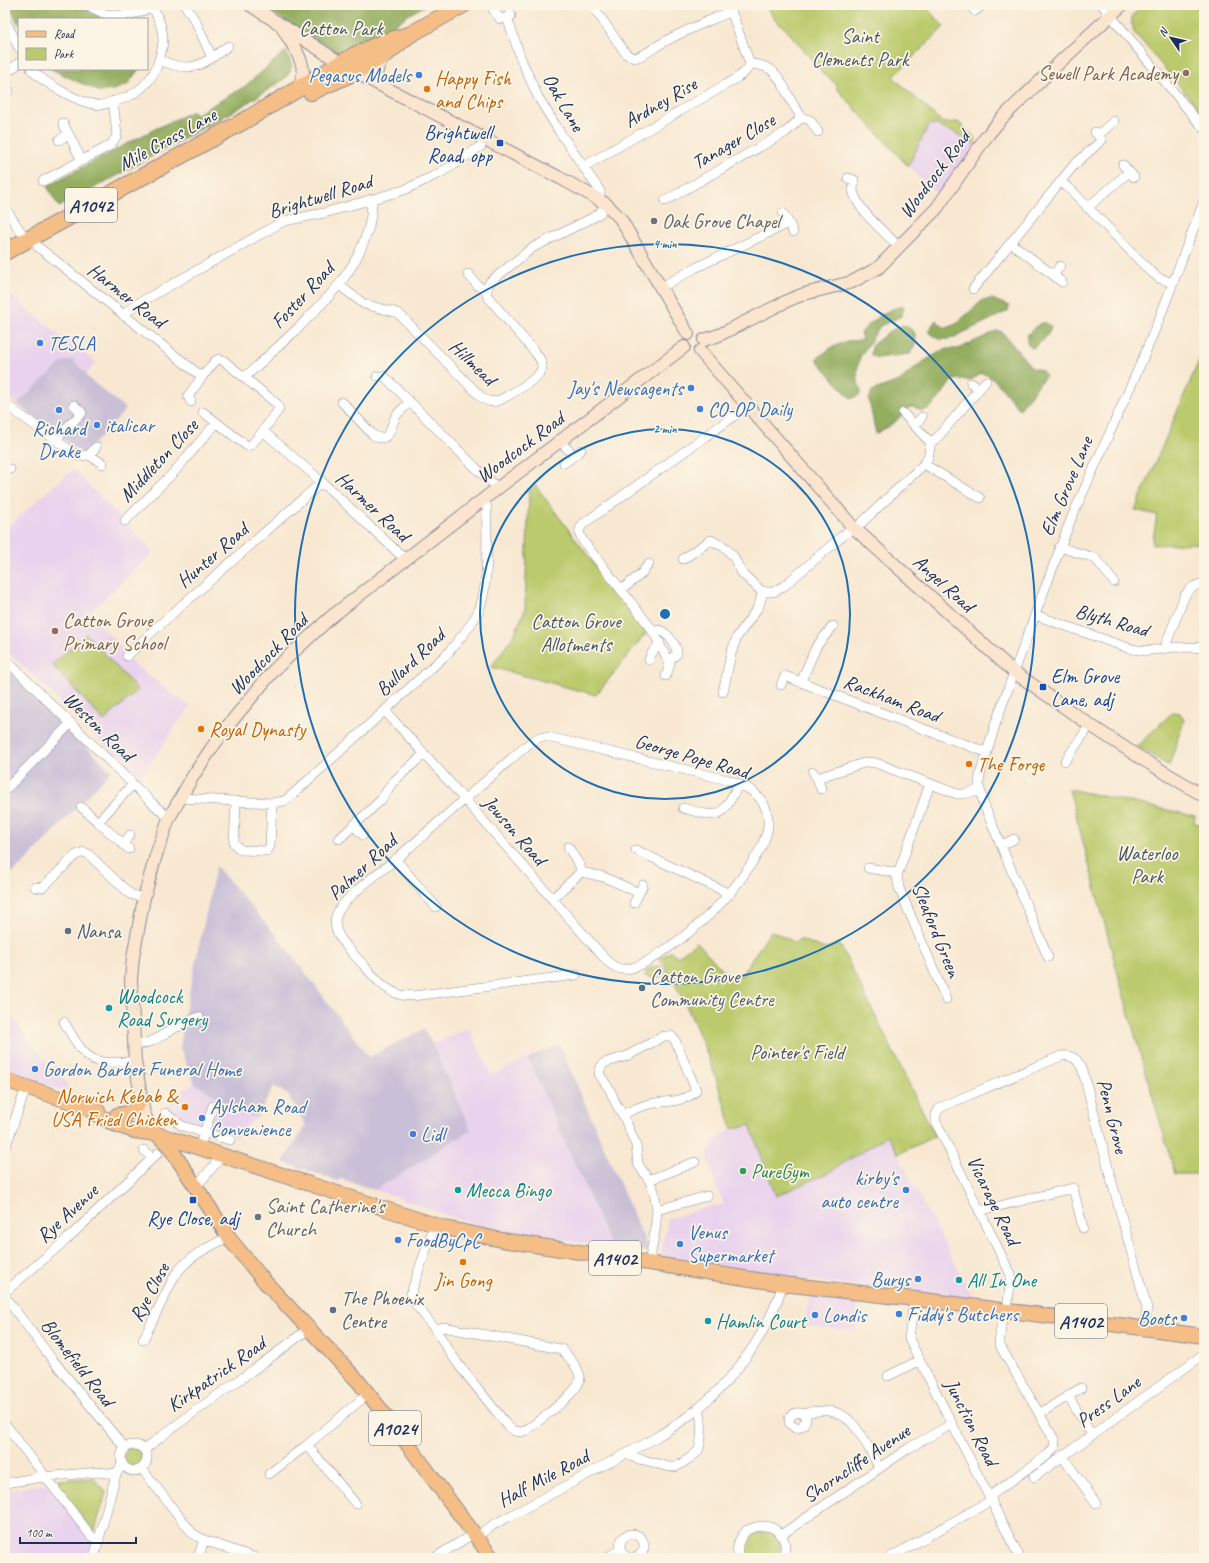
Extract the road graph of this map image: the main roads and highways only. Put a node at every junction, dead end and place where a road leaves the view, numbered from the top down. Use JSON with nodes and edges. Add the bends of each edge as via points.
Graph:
{"nodes":[{"id":1,"x":463,"y":5,"type":"edge"},
{"id":2,"x":409,"y":35,"type":"junction"},
{"id":3,"x":348,"y":68,"type":"junction"},
{"id":4,"x":244,"y":121,"type":"junction"},
{"id":5,"x":5,"y":252,"type":"edge"},
{"id":6,"x":5,"y":1080,"type":"edge"},
{"id":7,"x":141,"y":1099,"type":"road end"},
{"id":8,"x":90,"y":1110,"type":"junction"},
{"id":9,"x":117,"y":1115,"type":"junction"},
{"id":10,"x":157,"y":1134,"type":"junction"},
{"id":11,"x":1204,"y":1336,"type":"edge"},
{"id":12,"x":492,"y":1558,"type":"edge"}],
"edges":[{"from":1,"to":2,"type":"highway","number":"A1042"},
{"from":2,"to":3,"type":"highway","number":"A1042","via":[[387,53]]},
{"from":2,"to":3,"type":"highway","number":"A1042","via":[[384,42],[355,55]]},
{"from":3,"to":4,"type":"highway","name":"Mile Cross Lane","number":"A1042","via":[[286,104]]},
{"from":3,"to":4,"type":"highway","name":"Mile Cross Lane","number":"A1042","via":[[297,89]]},
{"from":4,"to":5,"type":"highway","name":"Mile Cross Lane","number":"A1042"},
{"from":6,"to":8,"type":"main road","number":"A1402"},
{"from":7,"to":9,"type":"main road","via":[[132,1111]]},
{"from":8,"to":9,"type":"main road","number":"A1402"},
{"from":8,"to":10,"type":"main road","number":"A1402","via":[[114,1124],[134,1131]]},
{"from":9,"to":10,"type":"main road","number":"A1402","via":[[139,1123]]},
{"from":10,"to":11,"type":"main road","number":"A1402","via":[[380,1208],[502,1240],[783,1284]]},
{"from":10,"to":12,"type":"main road","number":"A1024","via":[[169,1146],[228,1237],[256,1272],[358,1380]]}]}
